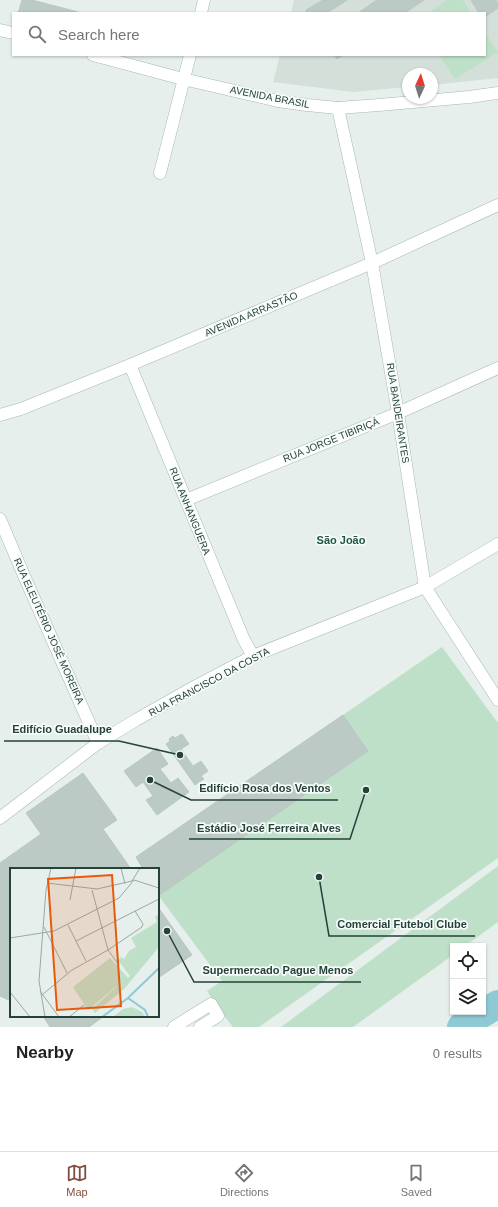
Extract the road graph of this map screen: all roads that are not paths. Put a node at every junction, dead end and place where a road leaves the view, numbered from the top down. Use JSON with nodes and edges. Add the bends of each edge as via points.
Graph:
{"nodes":[{"id":1,"x":204,"y":0,"type":"edge"},
{"id":2,"x":201,"y":12,"type":"edge"},
{"id":3,"x":0,"y":30,"type":"edge"},
{"id":4,"x":12,"y":33,"type":"edge"},
{"id":5,"x":97,"y":56,"type":"edge"},
{"id":6,"x":190,"y":56,"type":"edge"},
{"id":7,"x":183,"y":79,"type":"junction"},
{"id":8,"x":498,"y":93,"type":"edge"},
{"id":9,"x":338,"y":108,"type":"junction"},
{"id":10,"x":160,"y":172,"type":"dead end"},
{"id":11,"x":498,"y":205,"type":"edge"},
{"id":12,"x":372,"y":263,"type":"junction"},
{"id":13,"x":130,"y":365,"type":"junction"},
{"id":14,"x":498,"y":368,"type":"edge"},
{"id":15,"x":398,"y":413,"type":"junction"},
{"id":16,"x":0,"y":415,"type":"edge"},
{"id":17,"x":186,"y":500,"type":"junction"},
{"id":18,"x":0,"y":519,"type":"edge"},
{"id":19,"x":498,"y":544,"type":"edge"},
{"id":20,"x":425,"y":587,"type":"junction"},
{"id":21,"x":253,"y":656,"type":"junction"},
{"id":22,"x":498,"y":700,"type":"edge"},
{"id":23,"x":98,"y":743,"type":"junction"},
{"id":24,"x":0,"y":818,"type":"edge"},
{"id":25,"x":174,"y":1027,"type":"edge"},
{"id":26,"x":200,"y":1027,"type":"edge"}],
"edges":[{"from":1,"to":2,"type":"street"},
{"from":3,"to":4,"type":"street"},
{"from":5,"to":7,"type":"street","name":"AVENIDA BRASIL"},
{"from":6,"to":7,"type":"street"},
{"from":7,"to":9,"type":"street","name":"AVENIDA BRASIL","via":[[278,101]]},
{"from":7,"to":10,"type":"street"},
{"from":8,"to":9,"type":"street","name":"AVENIDA BRASIL"},
{"from":9,"to":12,"type":"street","name":"RUA BANDEIRANTES"},
{"from":11,"to":12,"type":"street","name":"AVENIDA ARRASTÃO"},
{"from":12,"to":13,"type":"street","name":"AVENIDA ARRASTÃO"},
{"from":12,"to":15,"type":"street","name":"RUA BANDEIRANTES"},
{"from":13,"to":16,"type":"street","name":"AVENIDA ARRASTÃO","via":[[21,410]]},
{"from":13,"to":17,"type":"street","name":"RUA ANHANGUERA"},
{"from":14,"to":15,"type":"street","name":"RUA JORGE TIBIRIÇÁ"},
{"from":15,"to":17,"type":"street","name":"RUA JORGE TIBIRIÇÁ"},
{"from":15,"to":20,"type":"street","name":"RUA BANDEIRANTES"},
{"from":17,"to":21,"type":"street","name":"RUA ANHANGUERA"},
{"from":18,"to":23,"type":"street","name":"RUA ELEUTÉRIO JOSÉ MOREIRA"},
{"from":19,"to":20,"type":"street","name":"RUA FRANCISCO DA COSTA"},
{"from":20,"to":21,"type":"street","name":"RUA FRANCISCO DA COSTA"},
{"from":20,"to":22,"type":"street","name":"RUA BANDEIRANTES"},
{"from":21,"to":23,"type":"street","name":"RUA FRANCISCO DA COSTA"},
{"from":23,"to":24,"type":"street","name":"RUA FRANCISCO DA COSTA"},
{"from":25,"to":26,"type":"street","via":[[211,1004],[218,1016]]}]}
